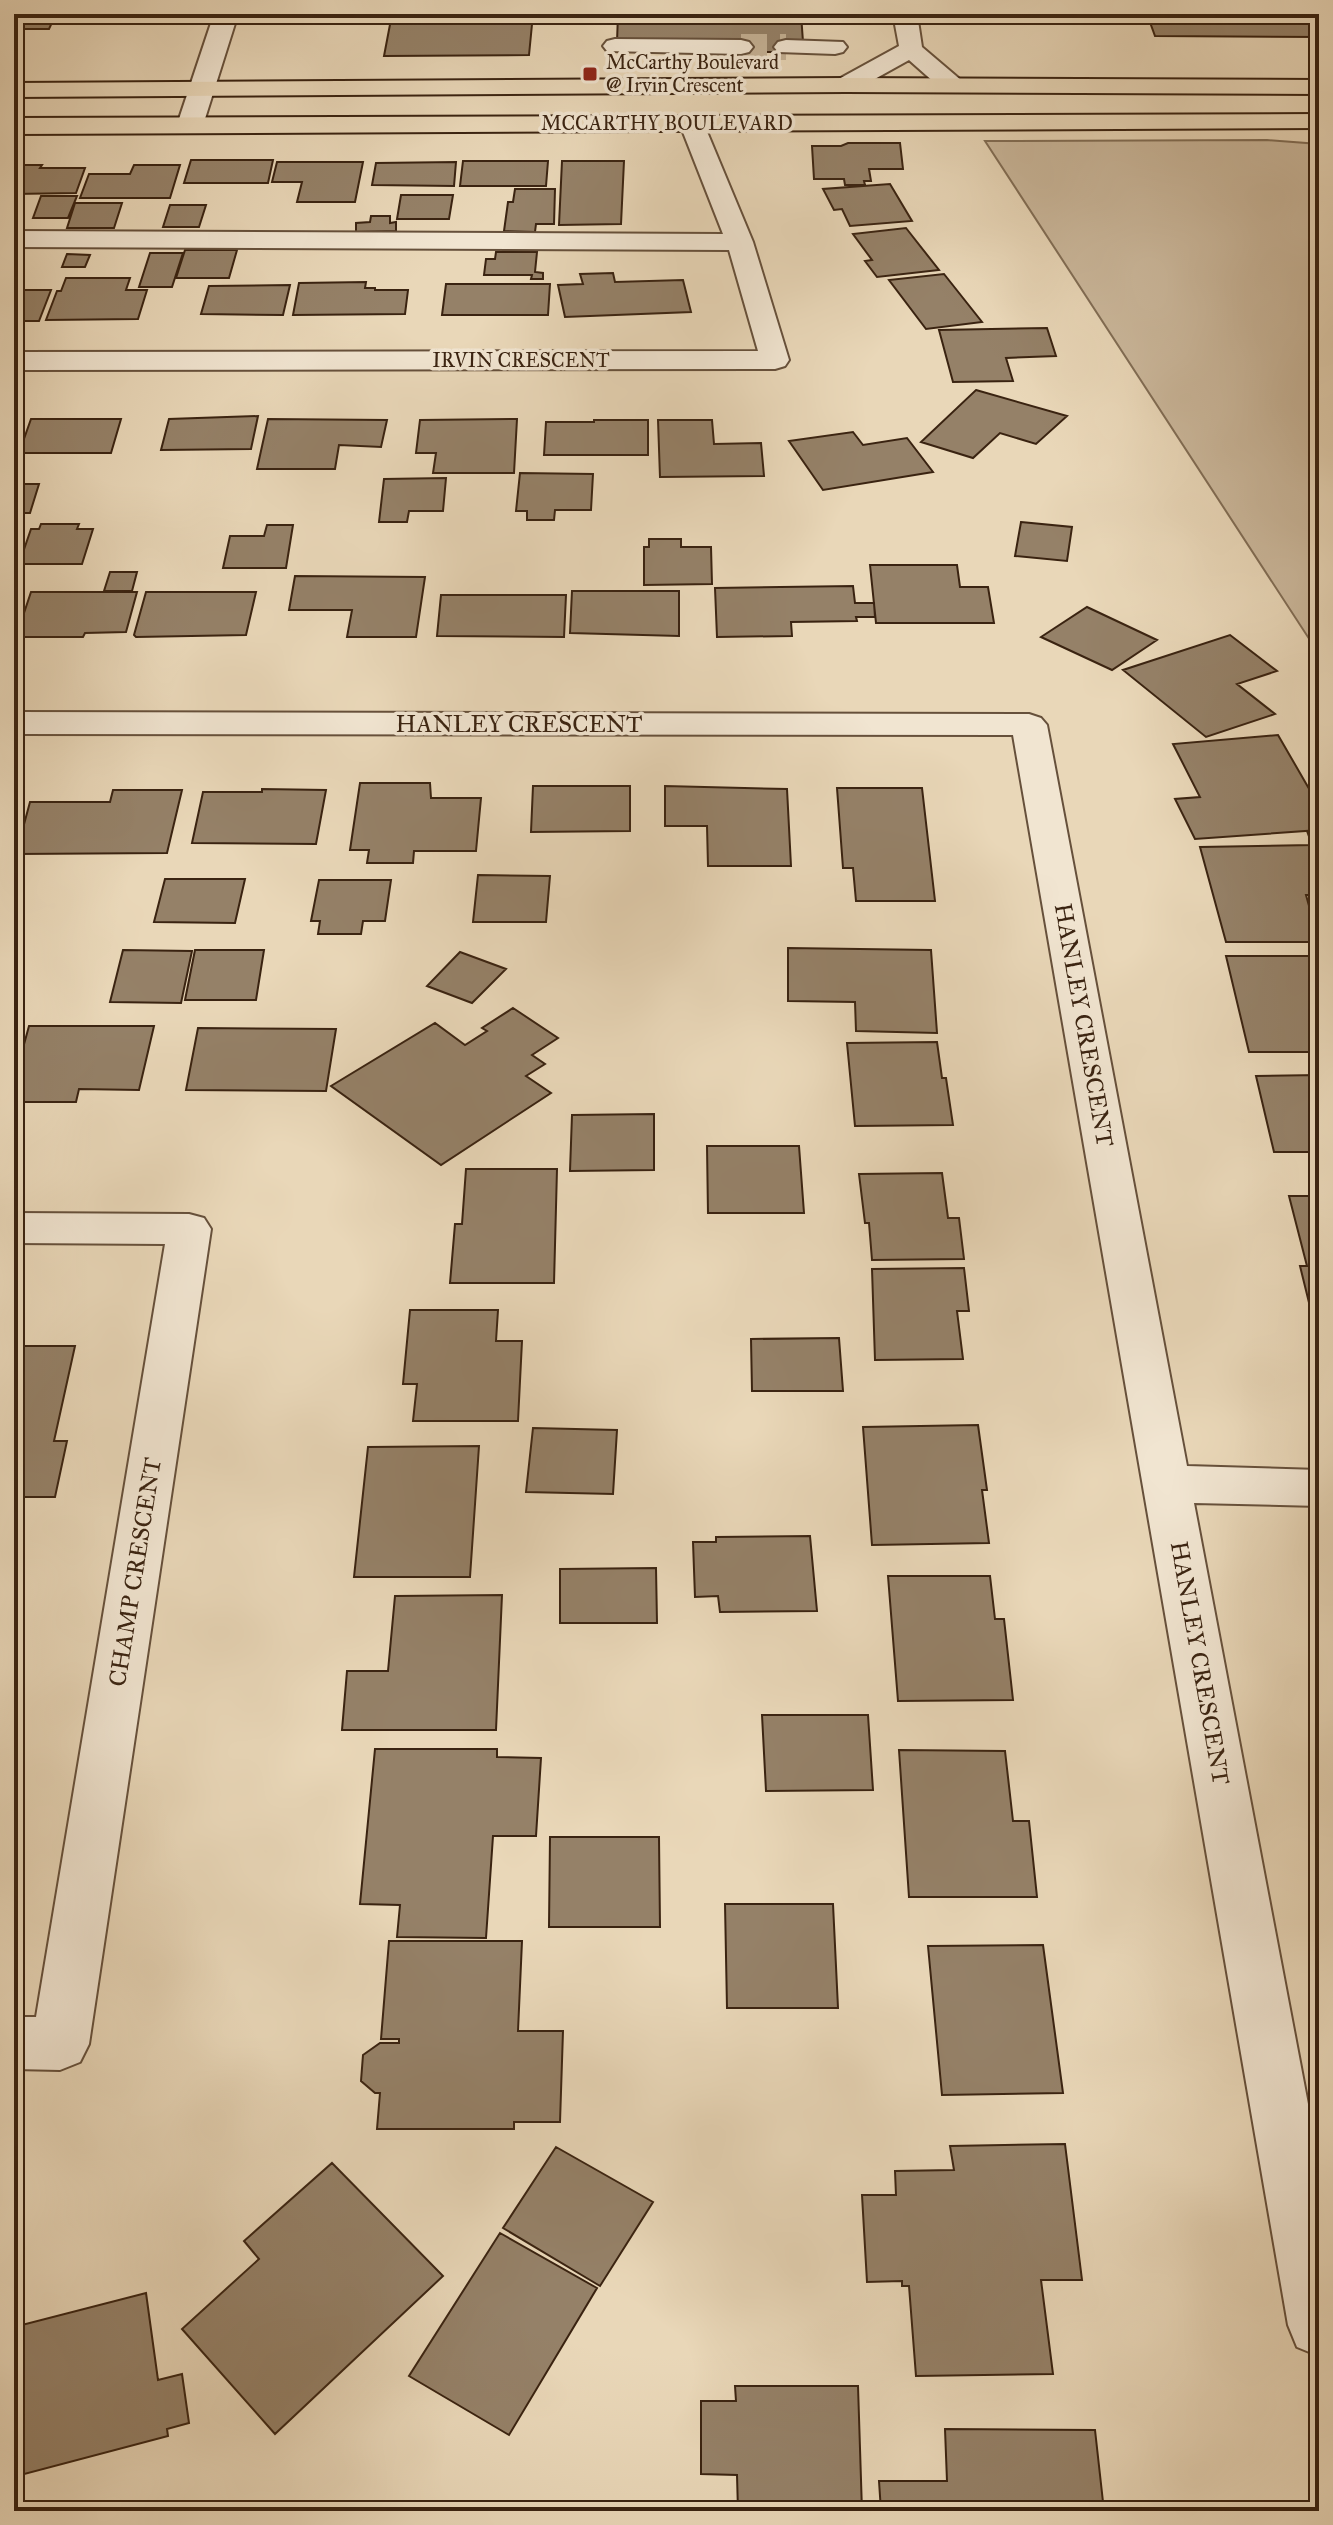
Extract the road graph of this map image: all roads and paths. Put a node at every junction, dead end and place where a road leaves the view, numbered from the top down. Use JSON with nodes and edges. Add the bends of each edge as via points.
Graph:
{"nodes":[{"id":1,"x":226,"y":14,"type":"edge"},
{"id":2,"x":905,"y":14,"type":"edge"},
{"id":3,"x":615,"y":46,"type":"dead end"},
{"id":4,"x":741,"y":47,"type":"tunnel mouth"},
{"id":5,"x":786,"y":47,"type":"tunnel mouth"},
{"id":6,"x":835,"y":47,"type":"dead end"},
{"id":7,"x":911,"y":49,"type":"junction"},
{"id":8,"x":846,"y":85,"type":"junction"},
{"id":9,"x":953,"y":86,"type":"junction"},
{"id":10,"x":1319,"y":87,"type":"edge"},
{"id":11,"x":14,"y":90,"type":"edge"},
{"id":12,"x":201,"y":90,"type":"junction"},
{"id":13,"x":1124,"y":120,"type":"junction"},
{"id":14,"x":1319,"y":121,"type":"edge"},
{"id":15,"x":691,"y":122,"type":"junction"},
{"id":16,"x":838,"y":122,"type":"junction"},
{"id":17,"x":190,"y":125,"type":"junction"},
{"id":18,"x":14,"y":126,"type":"edge"},
{"id":19,"x":1319,"y":131,"type":"edge"},
{"id":20,"x":14,"y":239,"type":"edge"},
{"id":21,"x":740,"y":242,"type":"junction"},
{"id":22,"x":14,"y":361,"type":"edge"},
{"id":23,"x":14,"y":723,"type":"edge"},
{"id":24,"x":14,"y":1228,"type":"edge"},
{"id":25,"x":1168,"y":1484,"type":"junction"},
{"id":26,"x":1319,"y":1488,"type":"edge"},
{"id":27,"x":14,"y":2043,"type":"edge"},
{"id":28,"x":1319,"y":2325,"type":"edge"}],
"edges":[{"from":1,"to":12,"type":"street"},
{"from":2,"to":7,"type":"street"},
{"from":3,"to":4,"type":"street"},
{"from":5,"to":6,"type":"street"},
{"from":7,"to":8,"type":"street"},
{"from":7,"to":9,"type":"street"},
{"from":8,"to":9,"type":"main road","name":"MCCARTHY BOULEVARD"},
{"from":8,"to":12,"type":"main road","name":"MCCARTHY BOULEVARD"},
{"from":9,"to":10,"type":"main road","name":"MCCARTHY BOULEVARD"},
{"from":9,"to":16,"type":"main road"},
{"from":11,"to":12,"type":"main road","name":"MCCARTHY BOULEVARD"},
{"from":12,"to":17,"type":"street"},
{"from":13,"to":14,"type":"main road","name":"MCCARTHY BOULEVARD"},
{"from":13,"to":16,"type":"main road","name":"MCCARTHY BOULEVARD"},
{"from":13,"to":19,"type":"main road"},
{"from":15,"to":16,"type":"main road","name":"MCCARTHY BOULEVARD"},
{"from":15,"to":17,"type":"main road","name":"MCCARTHY BOULEVARD"},
{"from":15,"to":21,"type":"street","name":"IRVIN CRESCENT"},
{"from":17,"to":18,"type":"main road","name":"MCCARTHY BOULEVARD"},
{"from":20,"to":21,"type":"street"},
{"from":21,"to":22,"type":"street","name":"IRVIN CRESCENT","via":[[775,360]]},
{"from":23,"to":25,"type":"street","name":"HANLEY CRESCENT","via":[[1029,725]]},
{"from":24,"to":27,"type":"street","name":"CHAMP CRESCENT","via":[[189,1229],[60,2044]]},
{"from":25,"to":26,"type":"street"},
{"from":25,"to":28,"type":"street","name":"HANLEY CRESCENT"}]}
